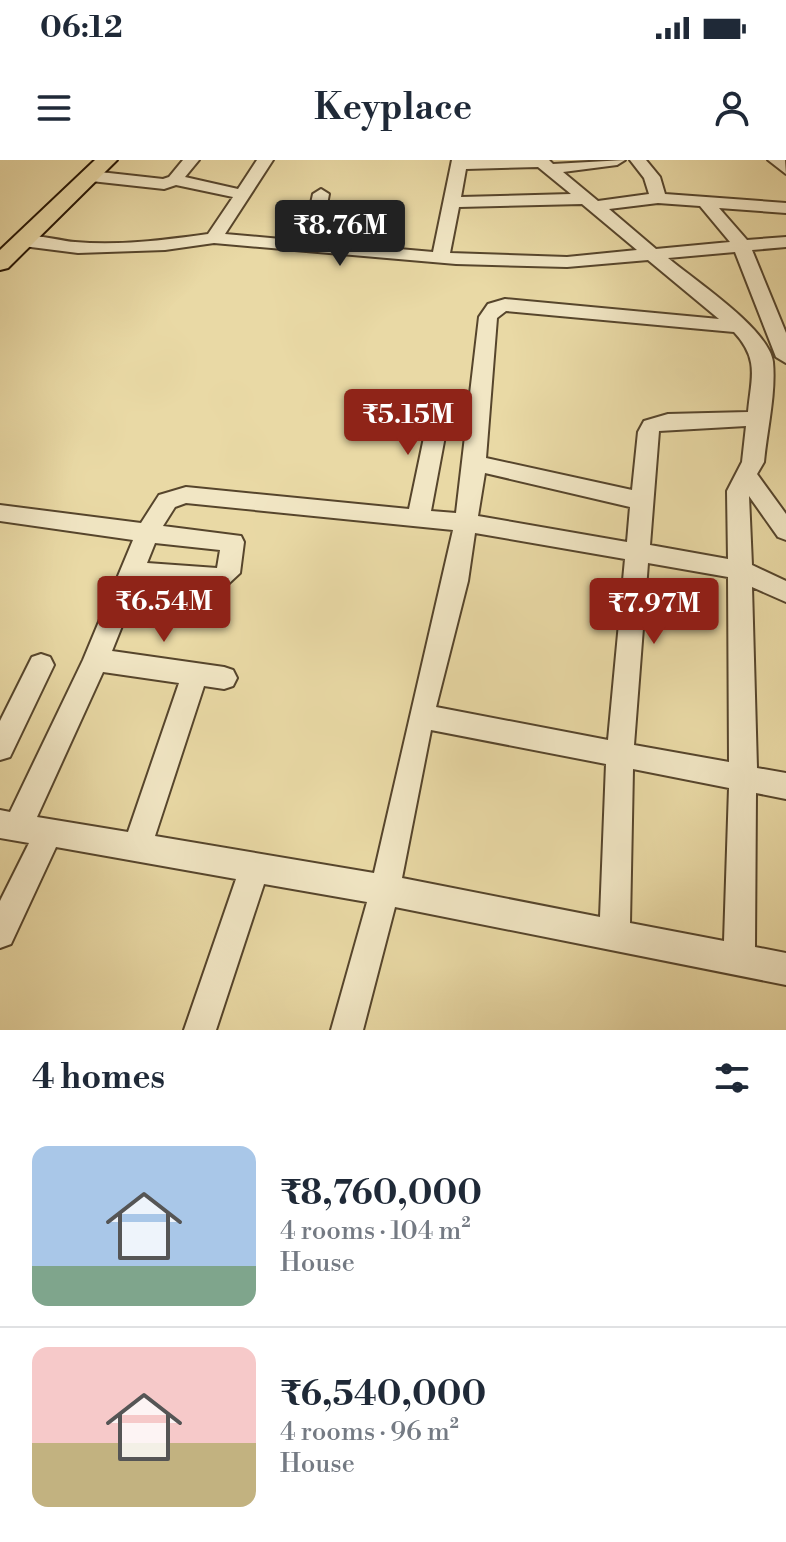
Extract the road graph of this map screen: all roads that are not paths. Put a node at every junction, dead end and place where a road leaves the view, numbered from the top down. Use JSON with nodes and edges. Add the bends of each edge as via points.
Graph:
{"nodes":[{"id":1,"x":191,"y":160,"type":"edge"},
{"id":2,"x":265,"y":160,"type":"edge"},
{"id":3,"x":617,"y":160,"type":"edge"},
{"id":4,"x":638,"y":160,"type":"edge"},
{"id":5,"x":776,"y":160,"type":"edge"},
{"id":6,"x":459,"y":162,"type":"edge"},
{"id":7,"x":588,"y":162,"type":"edge"},
{"id":8,"x":544,"y":164,"type":"edge"},
{"id":9,"x":99,"y":168,"type":"edge"},
{"id":10,"x":786,"y":169,"type":"edge"},
{"id":11,"x":175,"y":180,"type":"junction"},
{"id":12,"x":241,"y":194,"type":"junction"},
{"id":13,"x":321,"y":194,"type":"dead end"},
{"id":14,"x":658,"y":198,"type":"junction"},
{"id":15,"x":704,"y":201,"type":"junction"},
{"id":16,"x":452,"y":202,"type":"junction"},
{"id":17,"x":592,"y":203,"type":"junction"},
{"id":18,"x":786,"y":208,"type":"edge"},
{"id":19,"x":214,"y":238,"type":"junction"},
{"id":20,"x":23,"y":241,"type":"junction"},
{"id":21,"x":786,"y":242,"type":"edge"},
{"id":22,"x":741,"y":244,"type":"junction"},
{"id":23,"x":311,"y":245,"type":"junction"},
{"id":24,"x":657,"y":256,"type":"junction"},
{"id":25,"x":441,"y":257,"type":"junction"},
{"id":26,"x":0,"y":263,"type":"edge"},
{"id":27,"x":740,"y":327,"type":"junction"},
{"id":28,"x":778,"y":360,"type":"edge"},
{"id":29,"x":441,"y":404,"type":"dead end"},
{"id":30,"x":758,"y":419,"type":"junction"},
{"id":31,"x":475,"y":463,"type":"junction"},
{"id":32,"x":746,"y":475,"type":"junction"},
{"id":33,"x":642,"y":501,"type":"junction"},
{"id":34,"x":244,"y":502,"type":"junction"},
{"id":35,"x":0,"y":513,"type":"edge"},
{"id":36,"x":418,"y":519,"type":"junction"},
{"id":37,"x":466,"y":523,"type":"junction"},
{"id":38,"x":786,"y":531,"type":"edge"},
{"id":39,"x":147,"y":533,"type":"junction"},
{"id":40,"x":229,"y":541,"type":"junction"},
{"id":41,"x":637,"y":554,"type":"junction"},
{"id":42,"x":740,"y":570,"type":"junction"},
{"id":43,"x":132,"y":571,"type":"junction"},
{"id":44,"x":786,"y":592,"type":"edge"},
{"id":45,"x":96,"y":660,"type":"junction"},
{"id":46,"x":41,"y":665,"type":"dead end"},
{"id":47,"x":195,"y":674,"type":"junction"},
{"id":48,"x":224,"y":678,"type":"dead end"},
{"id":49,"x":421,"y":716,"type":"junction"},
{"id":50,"x":0,"y":748,"type":"edge"},
{"id":51,"x":620,"y":755,"type":"junction"},
{"id":52,"x":743,"y":779,"type":"junction"},
{"id":53,"x":786,"y":786,"type":"edge"},
{"id":54,"x":9,"y":826,"type":"edge"},
{"id":55,"x":49,"y":832,"type":"junction"},
{"id":56,"x":137,"y":847,"type":"junction"},
{"id":57,"x":255,"y":867,"type":"junction"},
{"id":58,"x":385,"y":890,"type":"junction"},
{"id":59,"x":0,"y":933,"type":"edge"},
{"id":60,"x":615,"y":935,"type":"junction"},
{"id":61,"x":739,"y":960,"type":"junction"},
{"id":62,"x":786,"y":969,"type":"edge"},
{"id":63,"x":200,"y":1030,"type":"edge"},
{"id":64,"x":347,"y":1030,"type":"edge"}],
"edges":[{"from":1,"to":11,"type":"street"},
{"from":2,"to":12,"type":"street"},
{"from":3,"to":7,"type":"street"},
{"from":4,"to":14,"type":"street","via":[[652,177]]},
{"from":5,"to":10,"type":"street"},
{"from":6,"to":8,"type":"street"},
{"from":6,"to":16,"type":"street"},
{"from":7,"to":8,"type":"street"},
{"from":8,"to":17,"type":"street"},
{"from":9,"to":11,"type":"street","via":[[158,185]]},
{"from":9,"to":20,"type":"main road"},
{"from":11,"to":12,"type":"street"},
{"from":12,"to":19,"type":"street"},
{"from":13,"to":23,"type":"street"},
{"from":14,"to":15,"type":"street"},
{"from":14,"to":17,"type":"street"},
{"from":15,"to":18,"type":"street"},
{"from":15,"to":22,"type":"street"},
{"from":16,"to":17,"type":"street"},
{"from":16,"to":25,"type":"street"},
{"from":17,"to":24,"type":"street"},
{"from":19,"to":20,"type":"street","via":[[78,248]]},
{"from":19,"to":23,"type":"street"},
{"from":20,"to":26,"type":"main road"},
{"from":21,"to":22,"type":"street"},
{"from":22,"to":24,"type":"street"},
{"from":22,"to":28,"type":"street"},
{"from":23,"to":25,"type":"street"},
{"from":24,"to":25,"type":"street","via":[[567,262]]},
{"from":24,"to":27,"type":"street"},
{"from":27,"to":28,"type":"street"},
{"from":27,"to":31,"type":"street","via":[[495,308],[488,317]]},
{"from":28,"to":30,"type":"street"},
{"from":29,"to":36,"type":"street"},
{"from":30,"to":32,"type":"street","via":[[753,462]]},
{"from":30,"to":33,"type":"street","via":[[651,426]]},
{"from":31,"to":33,"type":"street"},
{"from":31,"to":37,"type":"street"},
{"from":32,"to":38,"type":"street"},
{"from":32,"to":42,"type":"street","via":[[738,491]]},
{"from":33,"to":41,"type":"street"},
{"from":34,"to":36,"type":"street"},
{"from":34,"to":39,"type":"street","via":[[176,496]]},
{"from":34,"to":40,"type":"street"},
{"from":35,"to":39,"type":"street"},
{"from":36,"to":37,"type":"street"},
{"from":37,"to":41,"type":"street"},
{"from":37,"to":49,"type":"street"},
{"from":39,"to":40,"type":"street"},
{"from":39,"to":43,"type":"street"},
{"from":40,"to":43,"type":"street","via":[[234,547],[228,573],[218,579]]},
{"from":41,"to":42,"type":"street"},
{"from":41,"to":51,"type":"street"},
{"from":42,"to":44,"type":"street"},
{"from":42,"to":52,"type":"street"},
{"from":43,"to":45,"type":"street"},
{"from":45,"to":47,"type":"street"},
{"from":45,"to":54,"type":"street"},
{"from":46,"to":50,"type":"street"},
{"from":47,"to":48,"type":"street"},
{"from":47,"to":56,"type":"street"},
{"from":49,"to":51,"type":"street"},
{"from":49,"to":58,"type":"street"},
{"from":51,"to":52,"type":"street"},
{"from":51,"to":60,"type":"street"},
{"from":52,"to":53,"type":"street"},
{"from":52,"to":61,"type":"street"},
{"from":54,"to":55,"type":"street"},
{"from":55,"to":56,"type":"street"},
{"from":55,"to":59,"type":"street"},
{"from":56,"to":57,"type":"street"},
{"from":57,"to":58,"type":"street"},
{"from":57,"to":63,"type":"street"},
{"from":58,"to":60,"type":"street"},
{"from":58,"to":64,"type":"street"},
{"from":60,"to":61,"type":"street"},
{"from":61,"to":62,"type":"street"}]}
